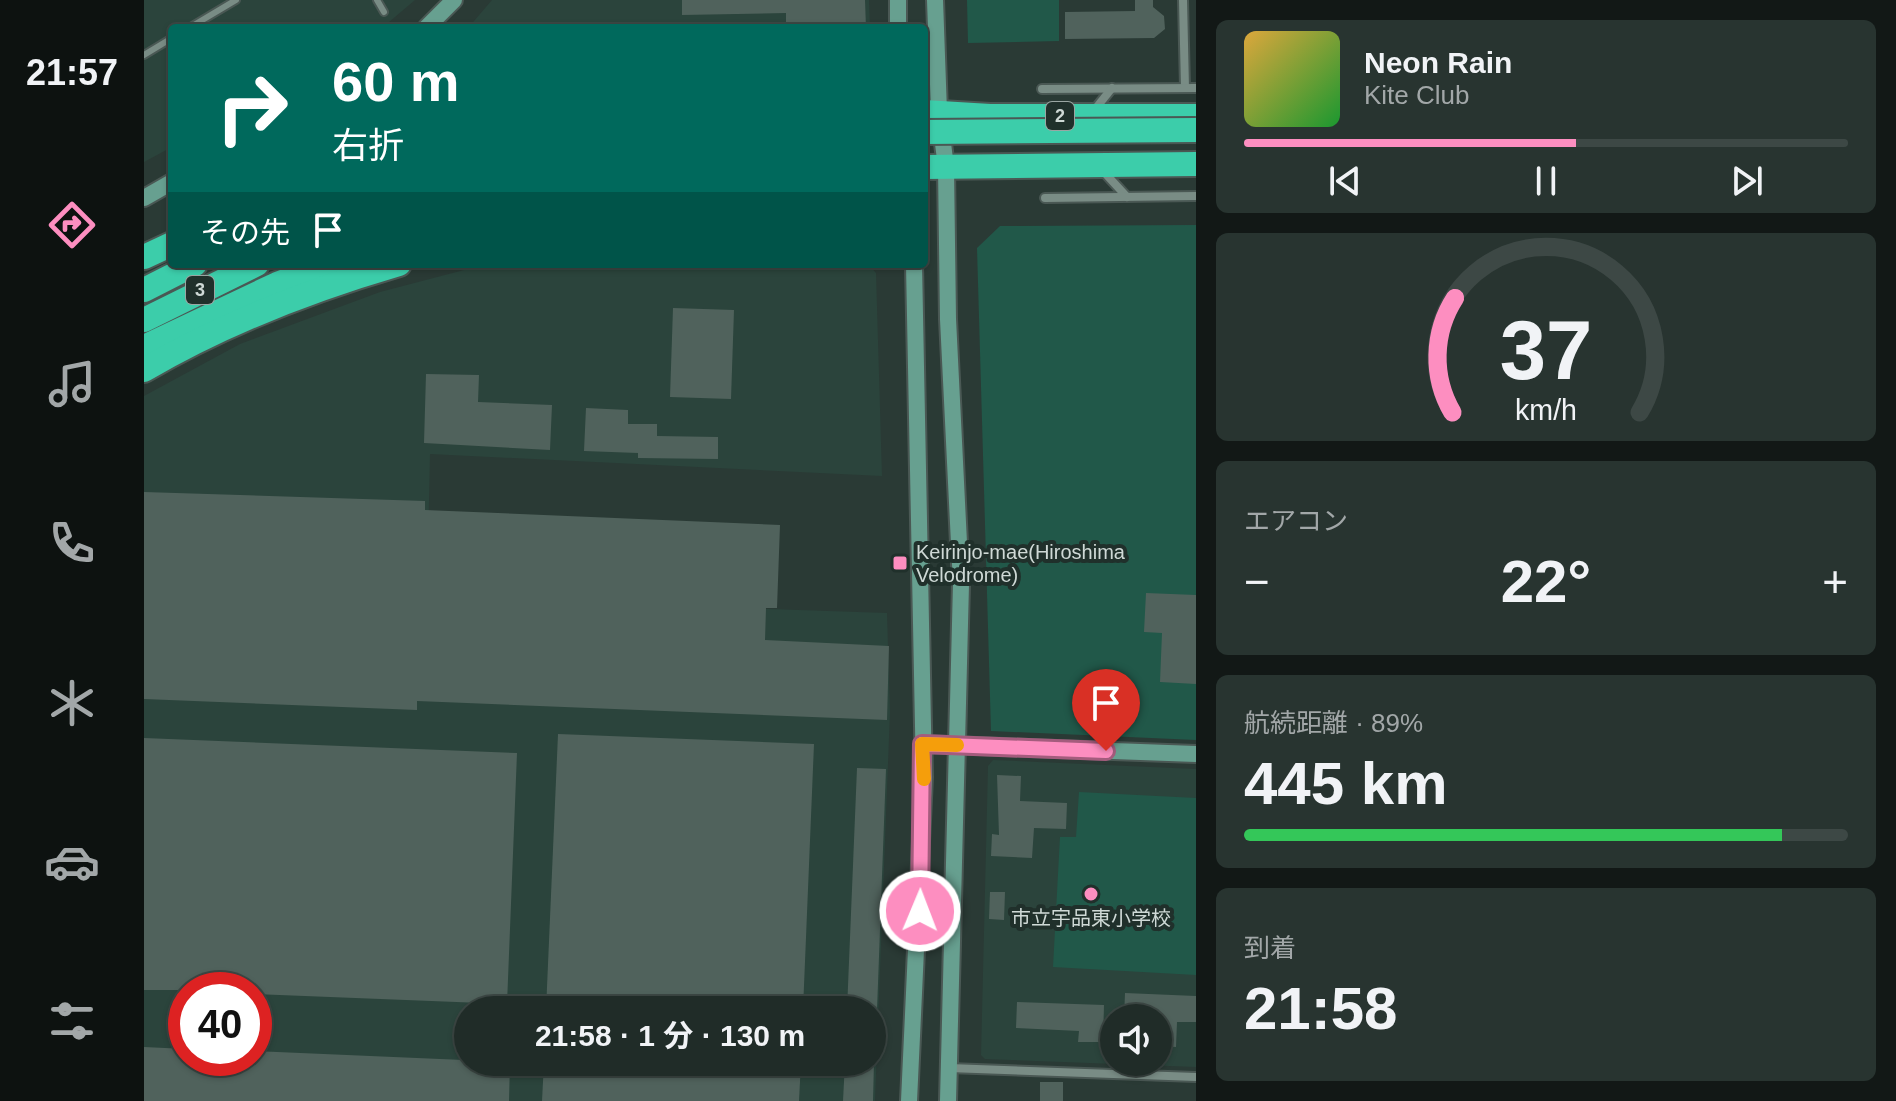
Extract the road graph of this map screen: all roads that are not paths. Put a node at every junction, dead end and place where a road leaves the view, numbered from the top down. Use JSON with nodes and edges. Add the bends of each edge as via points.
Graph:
{"nodes":[{"id":1,"x":236,"y":0,"type":"edge"},
{"id":2,"x":377,"y":0,"type":"edge"},
{"id":3,"x":454,"y":0,"type":"edge"},
{"id":4,"x":898,"y":0,"type":"edge"},
{"id":5,"x":935,"y":0,"type":"edge"},
{"id":6,"x":1183,"y":0,"type":"edge"},
{"id":7,"x":384,"y":12,"type":"dead end"},
{"id":8,"x":196,"y":24,"type":"edge"},
{"id":9,"x":430,"y":24,"type":"edge"},
{"id":10,"x":898,"y":24,"type":"edge"},
{"id":11,"x":168,"y":40,"type":"edge"},
{"id":12,"x":144,"y":55,"type":"edge"},
{"id":13,"x":1112,"y":88,"type":"junction"},
{"id":14,"x":1185,"y":88,"type":"junction"},
{"id":15,"x":1196,"y":88,"type":"edge"},
{"id":16,"x":1042,"y":89,"type":"dead end"},
{"id":17,"x":932,"y":112,"type":"edge"},
{"id":18,"x":1089,"y":116,"type":"junction"},
{"id":19,"x":1196,"y":116,"type":"edge"},
{"id":20,"x":1196,"y":130,"type":"edge"},
{"id":21,"x":928,"y":132,"type":"edge"},
{"id":22,"x":1096,"y":164,"type":"junction"},
{"id":23,"x":1196,"y":164,"type":"edge"},
{"id":24,"x":935,"y":167,"type":"edge"},
{"id":25,"x":168,"y":184,"type":"edge"},
{"id":26,"x":1196,"y":196,"type":"edge"},
{"id":27,"x":1127,"y":197,"type":"junction"},
{"id":28,"x":144,"y":198,"type":"edge"},
{"id":29,"x":1045,"y":198,"type":"dead end"},
{"id":30,"x":168,"y":246,"type":"edge"},
{"id":31,"x":144,"y":257,"type":"edge"},
{"id":32,"x":187,"y":268,"type":"edge"},
{"id":33,"x":249,"y":268,"type":"edge"},
{"id":34,"x":319,"y":268,"type":"edge"},
{"id":35,"x":387,"y":268,"type":"edge"},
{"id":36,"x":914,"y":268,"type":"edge"},
{"id":37,"x":144,"y":290,"type":"edge"},
{"id":38,"x":144,"y":320,"type":"edge"},
{"id":39,"x":144,"y":347,"type":"edge"},
{"id":40,"x":144,"y":370,"type":"edge"},
{"id":41,"x":922,"y":744,"type":"junction"},
{"id":42,"x":958,"y":745,"type":"junction"},
{"id":43,"x":1196,"y":754,"type":"edge"},
{"id":44,"x":949,"y":1068,"type":"junction"},
{"id":45,"x":1196,"y":1077,"type":"edge"},
{"id":46,"x":909,"y":1101,"type":"edge"},
{"id":47,"x":948,"y":1101,"type":"edge"}],
"edges":[{"from":1,"to":8,"type":"lane"},
{"from":2,"to":7,"type":"lane"},
{"from":3,"to":9,"type":"street"},
{"from":4,"to":10,"type":"street"},
{"from":5,"to":17,"type":"street"},
{"from":6,"to":14,"type":"street"},
{"from":11,"to":12,"type":"lane"},
{"from":13,"to":14,"type":"street"},
{"from":13,"to":16,"type":"street"},
{"from":13,"to":18,"type":"street"},
{"from":14,"to":15,"type":"street"},
{"from":17,"to":18,"type":"highway","number":"2"},
{"from":17,"to":24,"type":"street"},
{"from":18,"to":19,"type":"highway","number":"2"},
{"from":20,"to":21,"type":"highway","bridge":true},
{"from":22,"to":23,"type":"highway"},
{"from":22,"to":24,"type":"highway"},
{"from":22,"to":27,"type":"street"},
{"from":24,"to":42,"type":"street","via":[[961,584]]},
{"from":25,"to":28,"type":"street"},
{"from":26,"to":27,"type":"street"},
{"from":27,"to":29,"type":"street"},
{"from":30,"to":31,"type":"highway"},
{"from":32,"to":37,"type":"highway","number":"3"},
{"from":33,"to":38,"type":"highway","number":"3"},
{"from":34,"to":39,"type":"highway"},
{"from":35,"to":40,"type":"highway","via":[[274,306]]},
{"from":36,"to":41,"type":"street"},
{"from":41,"to":42,"type":"street"},
{"from":41,"to":46,"type":"street","via":[[920,911]]},
{"from":42,"to":43,"type":"street"},
{"from":42,"to":44,"type":"street"},
{"from":44,"to":45,"type":"street"},
{"from":44,"to":47,"type":"street"}]}
